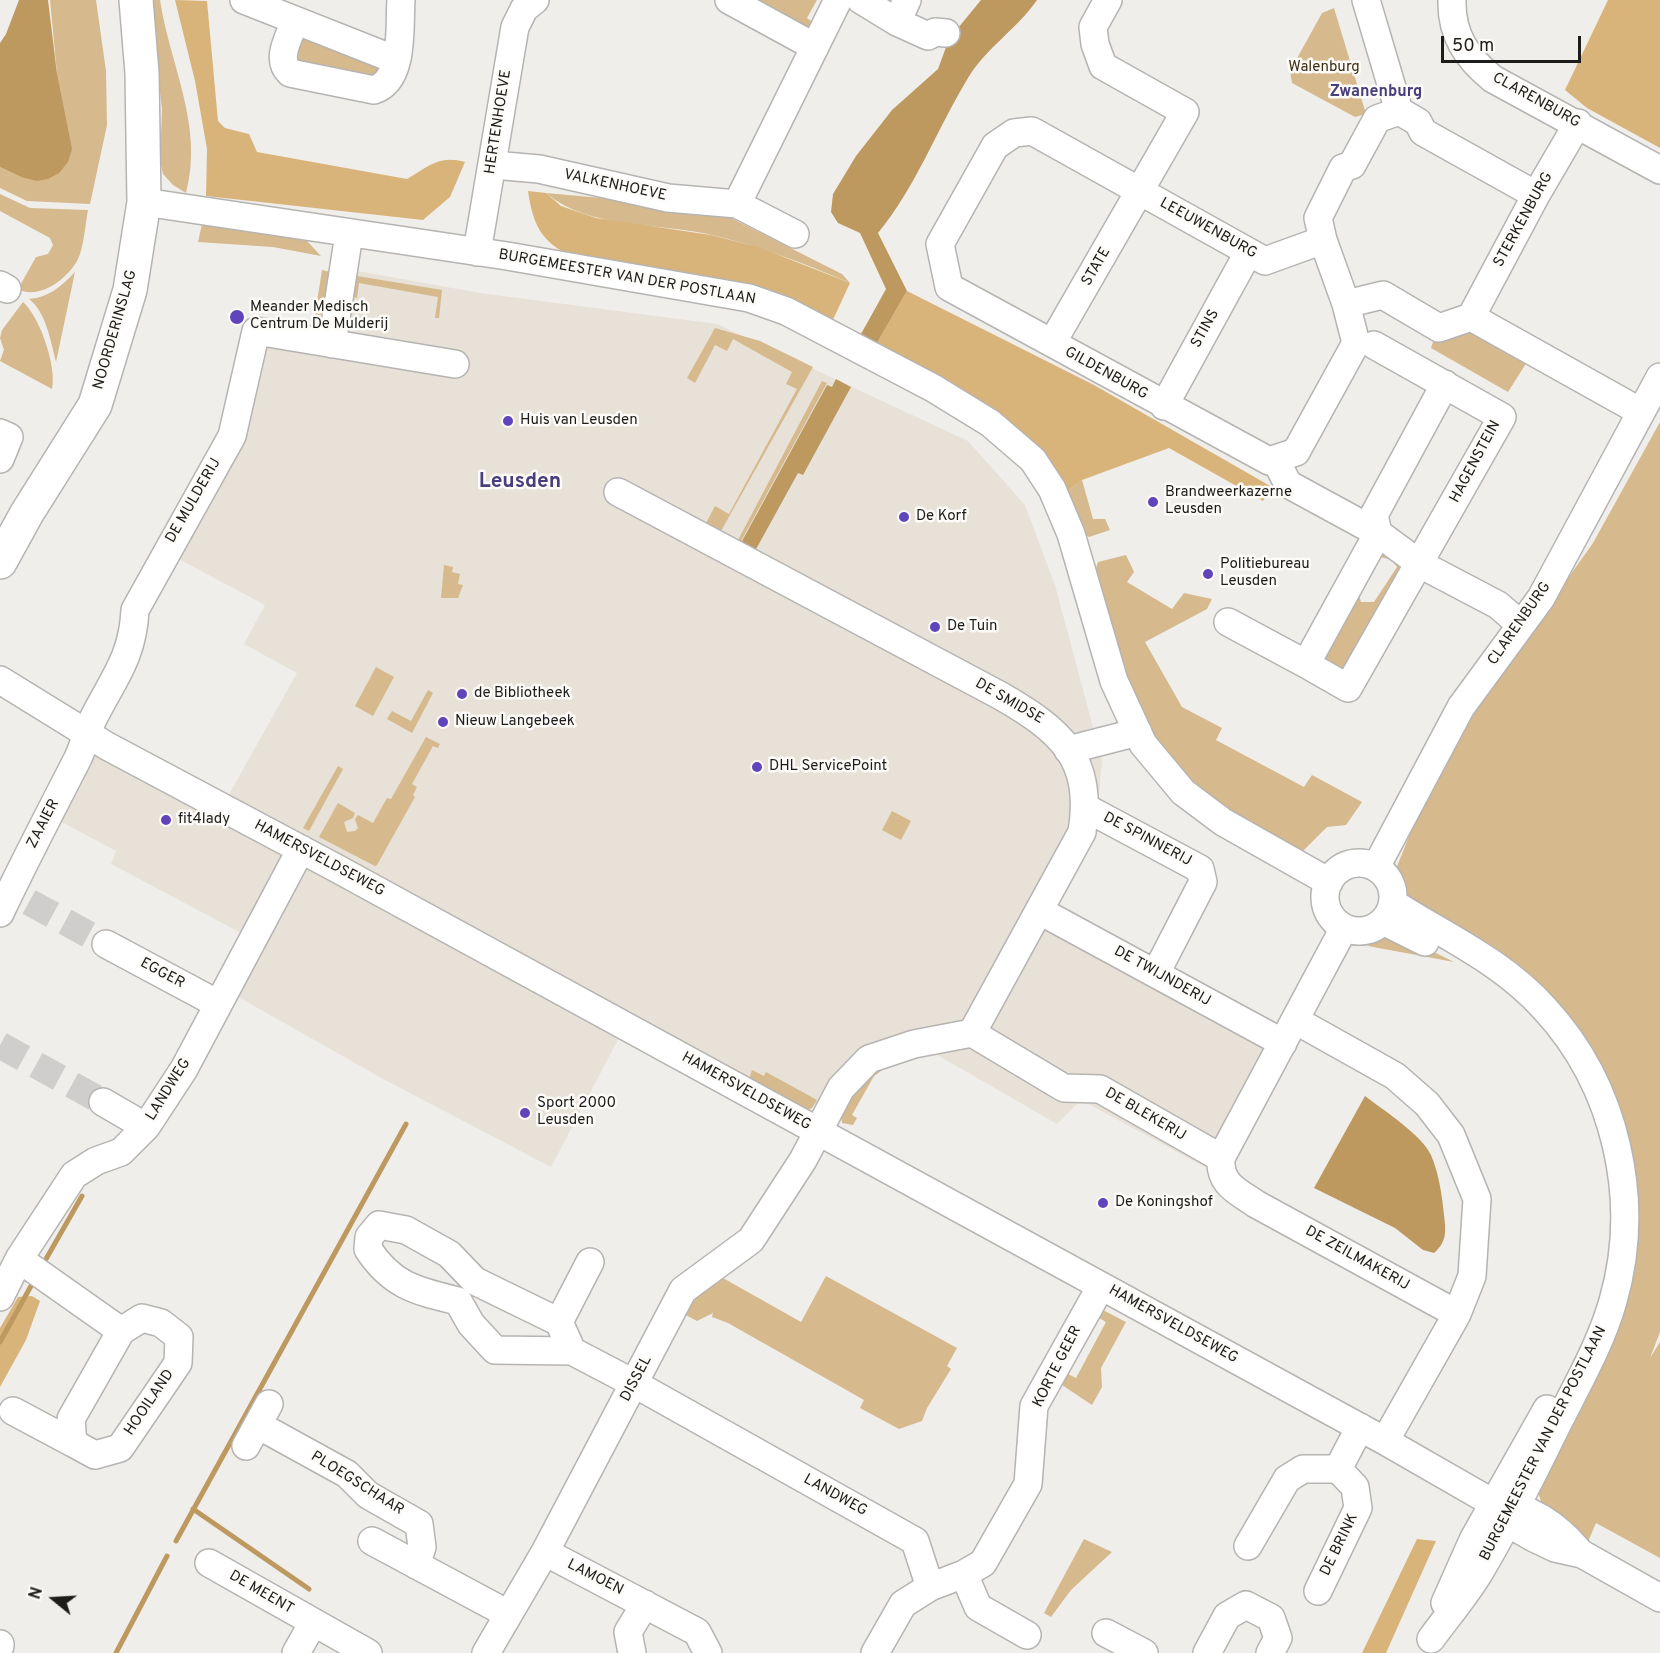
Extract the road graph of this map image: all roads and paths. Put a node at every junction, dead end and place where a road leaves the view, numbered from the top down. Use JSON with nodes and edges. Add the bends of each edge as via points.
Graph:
{"nodes":[{"id":1,"x":136,"y":0,"type":"edge"},
{"id":2,"x":244,"y":0,"type":"edge"},
{"id":3,"x":401,"y":0,"type":"edge"},
{"id":4,"x":535,"y":0,"type":"edge"},
{"id":5,"x":729,"y":0,"type":"edge"},
{"id":6,"x":838,"y":0,"type":"edge"},
{"id":7,"x":861,"y":0,"type":"edge"},
{"id":8,"x":1108,"y":0,"type":"edge"},
{"id":9,"x":1366,"y":0,"type":"edge"},
{"id":10,"x":1452,"y":0,"type":"edge"},
{"id":11,"x":902,"y":11,"type":"edge"},
{"id":12,"x":295,"y":21,"type":"junction"},
{"id":13,"x":946,"y":33,"type":"dead end"},
{"id":14,"x":815,"y":47,"type":"junction"},
{"id":15,"x":396,"y":60,"type":"junction"},
{"id":16,"x":1399,"y":111,"type":"junction"},
{"id":17,"x":1578,"y":123,"type":"junction"},
{"id":18,"x":1032,"y":131,"type":"joint"},
{"id":19,"x":493,"y":165,"type":"junction"},
{"id":20,"x":1660,"y":170,"type":"edge"},
{"id":21,"x":1140,"y":190,"type":"junction"},
{"id":22,"x":1536,"y":195,"type":"junction"},
{"id":23,"x":144,"y":202,"type":"junction"},
{"id":24,"x":737,"y":204,"type":"junction"},
{"id":25,"x":349,"y":234,"type":"junction"},
{"id":26,"x":795,"y":234,"type":"dead end"},
{"id":27,"x":1323,"y":240,"type":"junction"},
{"id":28,"x":477,"y":252,"type":"junction"},
{"id":29,"x":1248,"y":253,"type":"junction"},
{"id":30,"x":1346,"y":304,"type":"junction"},
{"id":31,"x":1471,"y":317,"type":"junction"},
{"id":32,"x":1052,"y":343,"type":"junction"},
{"id":33,"x":332,"y":344,"type":"junction"},
{"id":34,"x":1374,"y":345,"type":"dead end"},
{"id":35,"x":455,"y":364,"type":"dead end"},
{"id":36,"x":1660,"y":377,"type":"edge"},
{"id":37,"x":1445,"y":384,"type":"junction"},
{"id":38,"x":1164,"y":406,"type":"junction"},
{"id":39,"x":1641,"y":412,"type":"junction"},
{"id":40,"x":0,"y":433,"type":"edge"},
{"id":41,"x":0,"y":459,"type":"edge"},
{"id":42,"x":1275,"y":459,"type":"junction"},
{"id":43,"x":618,"y":492,"type":"dead end"},
{"id":44,"x":1378,"y":533,"type":"junction"},
{"id":45,"x":0,"y":562,"type":"edge"},
{"id":46,"x":1420,"y":564,"type":"junction"},
{"id":47,"x":1228,"y":622,"type":"dead end"},
{"id":48,"x":1521,"y":625,"type":"junction"},
{"id":49,"x":1306,"y":664,"type":"junction"},
{"id":50,"x":0,"y":680,"type":"edge"},
{"id":51,"x":1138,"y":732,"type":"junction"},
{"id":52,"x":87,"y":735,"type":"junction"},
{"id":53,"x":1068,"y":750,"type":"junction"},
{"id":54,"x":1086,"y":808,"type":"junction"},
{"id":55,"x":301,"y":849,"type":"junction"},
{"id":56,"x":1376,"y":867,"type":"junction"},
{"id":57,"x":1329,"y":882,"type":"junction"},
{"id":58,"x":13,"y":902,"type":"edge"},
{"id":59,"x":1040,"y":911,"type":"junction"},
{"id":60,"x":1388,"y":912,"type":"junction"},
{"id":61,"x":1344,"y":927,"type":"junction"},
{"id":62,"x":106,"y":944,"type":"tunnel mouth"},
{"id":63,"x":1156,"y":974,"type":"junction"},
{"id":64,"x":218,"y":1004,"type":"junction"},
{"id":65,"x":1289,"y":1031,"type":"junction"},
{"id":66,"x":972,"y":1033,"type":"junction"},
{"id":67,"x":103,"y":1102,"type":"tunnel mouth"},
{"id":68,"x":146,"y":1127,"type":"junction"},
{"id":69,"x":818,"y":1131,"type":"junction"},
{"id":70,"x":1221,"y":1158,"type":"junction"},
{"id":71,"x":19,"y":1259,"type":"junction"},
{"id":72,"x":590,"y":1262,"type":"dead end"},
{"id":73,"x":1101,"y":1286,"type":"junction"},
{"id":74,"x":0,"y":1297,"type":"edge"},
{"id":75,"x":1457,"y":1314,"type":"junction"},
{"id":76,"x":559,"y":1322,"type":"junction"},
{"id":77,"x":121,"y":1331,"type":"junction"},
{"id":78,"x":572,"y":1351,"type":"junction"},
{"id":79,"x":636,"y":1384,"type":"junction"},
{"id":80,"x":13,"y":1412,"type":"dead end"},
{"id":81,"x":258,"y":1425,"type":"dead end"},
{"id":82,"x":1360,"y":1427,"type":"junction"},
{"id":83,"x":1385,"y":1441,"type":"junction"},
{"id":84,"x":73,"y":1443,"type":"junction"},
{"id":85,"x":1338,"y":1469,"type":"junction"},
{"id":86,"x":1505,"y":1510,"type":"junction"},
{"id":87,"x":372,"y":1541,"type":"dead end"},
{"id":88,"x":1248,"y":1546,"type":"dead end"},
{"id":89,"x":545,"y":1552,"type":"junction"},
{"id":90,"x":209,"y":1563,"type":"dead end"},
{"id":91,"x":416,"y":1565,"type":"junction"},
{"id":92,"x":964,"y":1574,"type":"junction"},
{"id":93,"x":930,"y":1587,"type":"junction"},
{"id":94,"x":1318,"y":1591,"type":"dead end"},
{"id":95,"x":1660,"y":1598,"type":"edge"},
{"id":96,"x":645,"y":1604,"type":"junction"},
{"id":97,"x":508,"y":1614,"type":"junction"},
{"id":98,"x":313,"y":1623,"type":"junction"},
{"id":99,"x":1106,"y":1633,"type":"dead end"},
{"id":100,"x":1027,"y":1635,"type":"dead end"},
{"id":101,"x":1427,"y":1646,"type":"edge"},
{"id":102,"x":296,"y":1653,"type":"edge"},
{"id":103,"x":368,"y":1653,"type":"edge"},
{"id":104,"x":486,"y":1653,"type":"edge"},
{"id":105,"x":632,"y":1653,"type":"edge"},
{"id":106,"x":708,"y":1653,"type":"edge"},
{"id":107,"x":875,"y":1653,"type":"edge"},
{"id":108,"x":1144,"y":1653,"type":"edge"},
{"id":109,"x":1207,"y":1653,"type":"edge"},
{"id":110,"x":1270,"y":1653,"type":"edge"}],
"edges":[{"from":1,"to":23,"type":"main road","name":"NOORDERINSLAG","via":[[142,73]]},
{"from":2,"to":12,"type":"street"},
{"from":3,"to":15,"type":"street"},
{"from":4,"to":19,"type":"street","name":"HERTENHOEVE","via":[[524,9],[515,27]]},
{"from":5,"to":14,"type":"street"},
{"from":6,"to":14,"type":"street"},
{"from":7,"to":11,"type":"street"},
{"from":8,"to":21,"type":"street","name":"STATE","via":[[1093,27],[1103,66],[1185,112]]},
{"from":9,"to":16,"type":"street"},
{"from":10,"to":17,"type":"street","name":"CLARENBURG","via":[[1451,14],[1459,42],[1473,62],[1493,79]]},
{"from":11,"to":13,"type":"street","via":[[928,36]]},
{"from":12,"to":15,"type":"street"},
{"from":12,"to":15,"type":"street","via":[[282,59],[290,73],[374,90],[387,82]]},
{"from":14,"to":24,"type":"street"},
{"from":16,"to":22,"type":"street","via":[[1418,122],[1423,132]]},
{"from":16,"to":27,"type":"street","via":[[1377,119],[1352,165],[1343,168],[1318,218]]},
{"from":17,"to":20,"type":"street","name":"CLARENBURG"},
{"from":17,"to":22,"type":"street","name":"STERKENBURG"},
{"from":18,"to":21,"type":"street","name":"LEEUWENBURG"},
{"from":18,"to":32,"type":"street","name":"GILDENBURG","via":[[1014,133],[996,146],[940,244],[950,287]]},
{"from":19,"to":24,"type":"street","name":"VALKENHOEVE","via":[[539,169],[668,198]]},
{"from":19,"to":28,"type":"street","name":"HERTENHOEVE"},
{"from":21,"to":29,"type":"street","name":"LEEUWENBURG"},
{"from":21,"to":32,"type":"street","name":"STATE"},
{"from":22,"to":31,"type":"street","name":"STERKENBURG"},
{"from":23,"to":25,"type":"street","name":"BURGEMEESTER VAN DER POSTLAAN"},
{"from":23,"to":45,"type":"main road","name":"NOORDERINSLAG","via":[[130,290],[95,405]]},
{"from":24,"to":26,"type":"street","name":"VALKENHOEVE"},
{"from":25,"to":28,"type":"street","name":"BURGEMEESTER VAN DER POSTLAAN"},
{"from":25,"to":33,"type":"street"},
{"from":27,"to":29,"type":"street","name":"LEEUWENBURG","via":[[1265,261]]},
{"from":27,"to":30,"type":"street"},
{"from":28,"to":51,"type":"street","name":"BURGEMEESTER VAN DER POSTLAAN","via":[[749,298],[786,311],[933,388],[990,423],[1033,460],[1052,489],[1071,534],[1114,681]]},
{"from":29,"to":38,"type":"street","name":"STINS"},
{"from":30,"to":31,"type":"street","via":[[1383,296],[1439,328]]},
{"from":30,"to":42,"type":"street","via":[[1356,343],[1296,452]]},
{"from":31,"to":39,"type":"street"},
{"from":32,"to":38,"type":"street","name":"GILDENBURG"},
{"from":33,"to":35,"type":"street","name":"DE MULDERIJ"},
{"from":33,"to":52,"type":"street","name":"DE MULDERIJ","via":[[256,331],[232,436],[135,610],[130,648]]},
{"from":34,"to":37,"type":"street","name":"HAGENSTEIN"},
{"from":36,"to":39,"type":"street","name":"CLARENBURG"},
{"from":37,"to":44,"type":"street","via":[[1374,515]]},
{"from":37,"to":46,"type":"street","name":"HAGENSTEIN","via":[[1502,417]]},
{"from":38,"to":42,"type":"street","name":"GILDENBURG","via":[[1269,461]]},
{"from":39,"to":48,"type":"street","name":"CLARENBURG","via":[[1541,598]]},
{"from":40,"to":41,"type":"street","via":[[9,437]]},
{"from":42,"to":44,"type":"street","via":[[1288,484]]},
{"from":43,"to":53,"type":"street","name":"DE SMIDSE","via":[[1001,696],[1048,725]]},
{"from":44,"to":46,"type":"street"},
{"from":44,"to":49,"type":"street"},
{"from":46,"to":48,"type":"street","via":[[1498,605]]},
{"from":46,"to":49,"type":"street","name":"HAGENSTEIN","via":[[1348,688]]},
{"from":47,"to":49,"type":"street","name":"HAGENSTEIN"},
{"from":48,"to":56,"type":"street","name":"CLARENBURG","via":[[1461,707]]},
{"from":50,"to":52,"type":"street","name":"HAMERSVELDSEWEG"},
{"from":51,"to":53,"type":"street"},
{"from":51,"to":57,"type":"street","name":"BURGEMEESTER VAN DER POSTLAAN","via":[[1143,744],[1183,792],[1223,822]]},
{"from":52,"to":55,"type":"street","name":"HAMERSVELDSEWEG"},
{"from":52,"to":58,"type":"street","name":"ZAAIER"},
{"from":53,"to":54,"type":"street","name":"DE SMIDSE","via":[[1083,781]]},
{"from":54,"to":59,"type":"street","name":"DE SMIDSE","via":[[1082,832]]},
{"from":54,"to":63,"type":"street","name":"DE SPINNERIJ","via":[[1200,869],[1203,882]]},
{"from":55,"to":64,"type":"street","name":"LANDWEG"},
{"from":55,"to":69,"type":"street","name":"HAMERSVELDSEWEG"},
{"from":56,"to":57,"type":"street","via":[[1349,865],[1337,871]]},
{"from":56,"to":60,"type":"street","via":[[1389,883]]},
{"from":57,"to":61,"type":"street","via":[[1327,908],[1333,920]]},
{"from":59,"to":63,"type":"street","name":"DE TWIJNDERIJ"},
{"from":59,"to":66,"type":"street","name":"DE SMIDSE"},
{"from":60,"to":61,"type":"street","via":[[1365,931]]},
{"from":60,"to":86,"type":"street","name":"BURGEMEESTER VAN DER POSTLAAN","via":[[1478,970],[1538,1020],[1563,1051],[1586,1090],[1609,1164],[1612,1240],[1598,1308]]},
{"from":61,"to":65,"type":"street"},
{"from":62,"to":64,"type":"street","name":"EGGER"},
{"from":63,"to":65,"type":"street","name":"DE TWIJNDERIJ"},
{"from":64,"to":68,"type":"street","name":"LANDWEG","via":[[184,1069]]},
{"from":65,"to":70,"type":"street"},
{"from":65,"to":75,"type":"street","via":[[1395,1076],[1427,1104],[1451,1135],[1477,1199],[1473,1276]]},
{"from":66,"to":69,"type":"street","via":[[914,1044],[869,1059],[841,1088]]},
{"from":66,"to":70,"type":"street","name":"DE BLEKERIJ","via":[[1064,1088],[1100,1089]]},
{"from":67,"to":68,"type":"street"},
{"from":68,"to":71,"type":"street","name":"LANDWEG","via":[[121,1152],[74,1175]]},
{"from":69,"to":73,"type":"street","name":"HAMERSVELDSEWEG"},
{"from":69,"to":79,"type":"street","name":"DISSEL","via":[[751,1240],[683,1290]]},
{"from":70,"to":75,"type":"street","name":"DE ZEILMAKERIJ","via":[[1220,1172],[1228,1186]]},
{"from":71,"to":74,"type":"street","name":"LANDWEG"},
{"from":71,"to":77,"type":"street"},
{"from":72,"to":76,"type":"street"},
{"from":73,"to":82,"type":"street","name":"HAMERSVELDSEWEG"},
{"from":73,"to":92,"type":"street","name":"KORTE GEER","via":[[1034,1406],[1028,1484],[983,1563]]},
{"from":75,"to":83,"type":"street"},
{"from":76,"to":78,"type":"street"},
{"from":76,"to":78,"type":"street","via":[[466,1291],[471,1324],[495,1350]]},
{"from":77,"to":84,"type":"street","via":[[71,1419]]},
{"from":77,"to":84,"type":"street","name":"HOOILAND","via":[[142,1318],[161,1323],[179,1336],[178,1363],[120,1448],[95,1455]]},
{"from":78,"to":79,"type":"street","name":"LANDWEG"},
{"from":79,"to":89,"type":"street","name":"DISSEL"},
{"from":79,"to":93,"type":"street","name":"LANDWEG","via":[[915,1541]]},
{"from":80,"to":84,"type":"street","name":"HOOILAND"},
{"from":81,"to":91,"type":"street","name":"PLOEGSCHAAR","via":[[347,1474],[368,1495],[419,1524],[422,1547]]},
{"from":82,"to":83,"type":"street","name":"HAMERSVELDSEWEG"},
{"from":82,"to":85,"type":"street"},
{"from":83,"to":86,"type":"street","name":"HAMERSVELDSEWEG"},
{"from":85,"to":88,"type":"street","via":[[1303,1469],[1287,1479]]},
{"from":85,"to":94,"type":"street","name":"DE BRINK","via":[[1355,1487],[1358,1508]]},
{"from":86,"to":95,"type":"street","name":"HAMERSVELDSEWEG","via":[[1563,1533],[1582,1554]]},
{"from":86,"to":101,"type":"street","name":"BURGEMEESTER VAN DER POSTLAAN","via":[[1463,1559]]},
{"from":87,"to":91,"type":"street"},
{"from":89,"to":96,"type":"street","name":"LAMOEN"},
{"from":89,"to":97,"type":"street","name":"DISSEL"},
{"from":90,"to":98,"type":"street","name":"DE MEENT"},
{"from":91,"to":97,"type":"street"},
{"from":92,"to":93,"type":"street","name":"KORTE GEER"},
{"from":92,"to":100,"type":"street","via":[[978,1607]]},
{"from":93,"to":107,"type":"street","via":[[903,1604]]},
{"from":96,"to":105,"type":"street","via":[[628,1632]]},
{"from":96,"to":106,"type":"street","name":"LAMOEN","via":[[697,1632]]},
{"from":97,"to":104,"type":"street","name":"DISSEL"},
{"from":98,"to":102,"type":"street"},
{"from":98,"to":103,"type":"street","name":"DE MEENT"},
{"from":99,"to":108,"type":"street"},
{"from":109,"to":110,"type":"street","via":[[1227,1616],[1246,1605],[1271,1618],[1278,1638]]}]}
